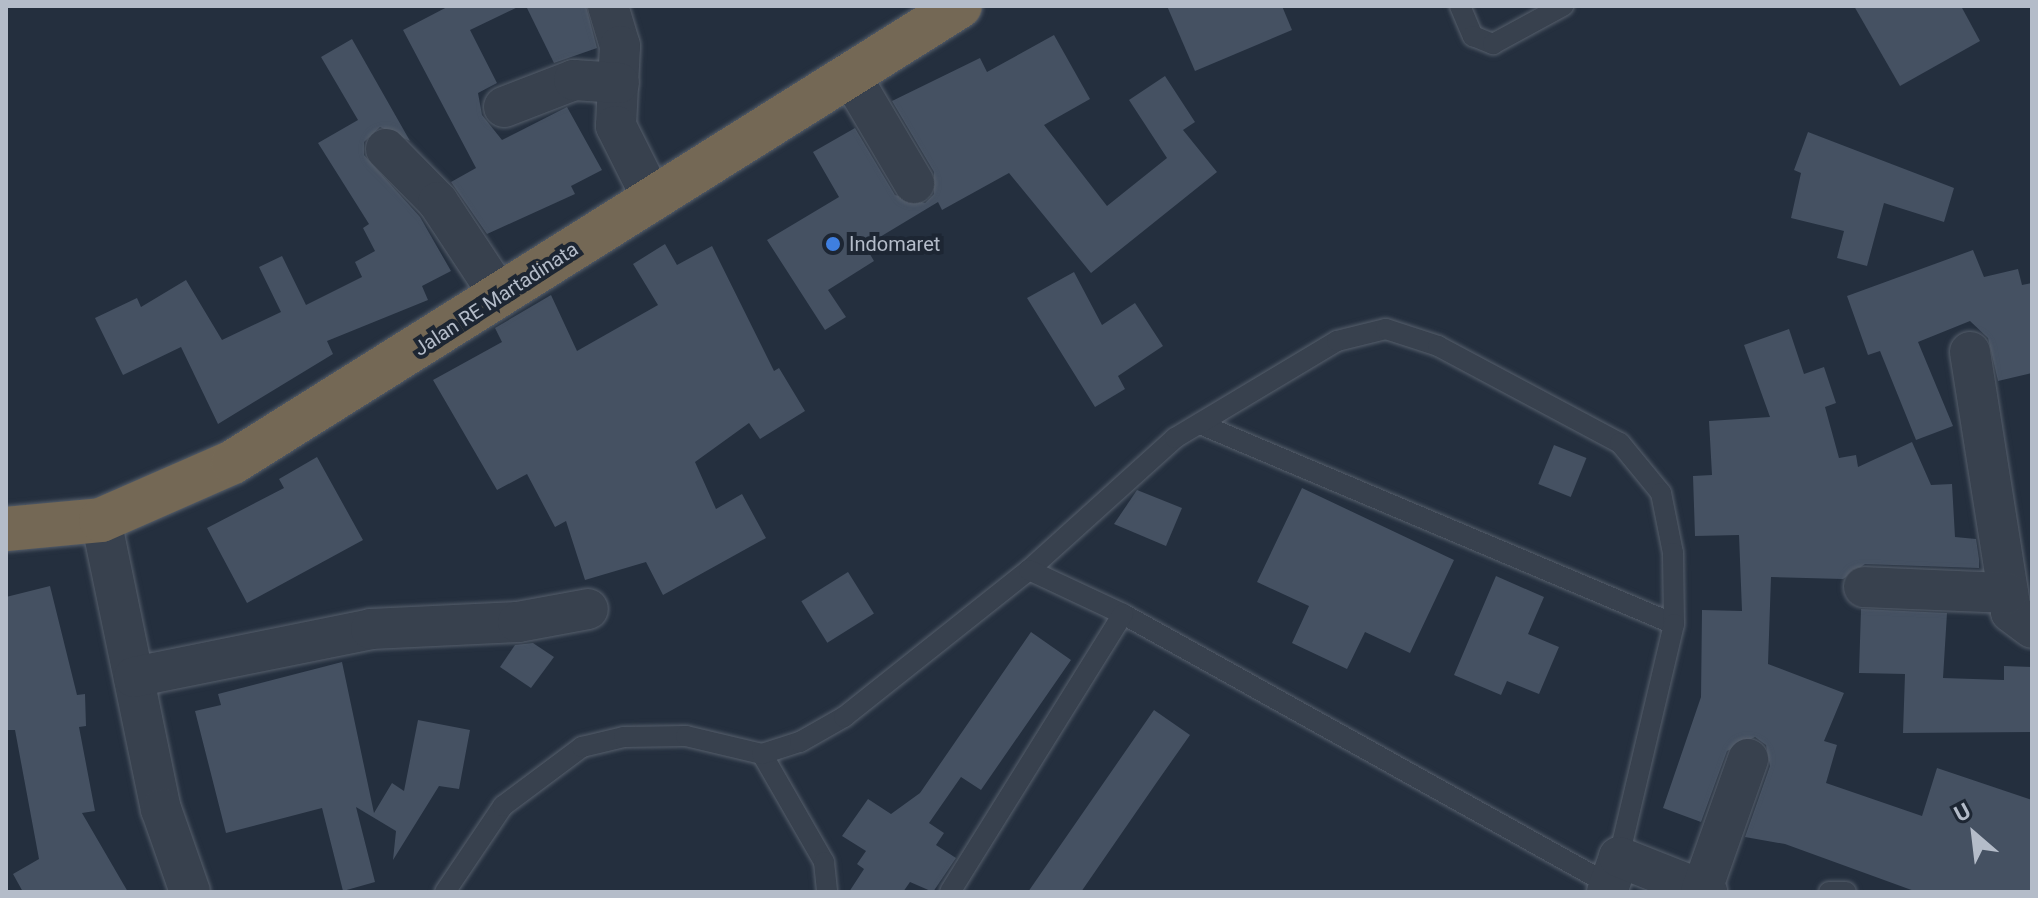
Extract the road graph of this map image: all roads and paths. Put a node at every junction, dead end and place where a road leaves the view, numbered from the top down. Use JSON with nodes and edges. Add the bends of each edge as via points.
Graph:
{"nodes":[{"id":1,"x":608,"y":6,"type":"edge"},
{"id":2,"x":960,"y":6,"type":"edge"},
{"id":3,"x":1460,"y":6,"type":"edge"},
{"id":4,"x":1563,"y":6,"type":"edge"},
{"id":5,"x":849,"y":73,"type":"junction"},
{"id":6,"x":619,"y":83,"type":"junction"},
{"id":7,"x":504,"y":107,"type":"dead end"},
{"id":8,"x":386,"y":149,"type":"dead end"},
{"id":9,"x":914,"y":183,"type":"dead end"},
{"id":10,"x":652,"y":198,"type":"junction"},
{"id":11,"x":500,"y":296,"type":"junction"},
{"id":12,"x":1970,"y":352,"type":"dead end"},
{"id":13,"x":1200,"y":424,"type":"junction"},
{"id":14,"x":101,"y":520,"type":"junction"},
{"id":15,"x":6,"y":529,"type":"edge"},
{"id":16,"x":1029,"y":570,"type":"junction"},
{"id":17,"x":1864,"y":587,"type":"dead end"},
{"id":18,"x":2008,"y":593,"type":"junction"},
{"id":19,"x":588,"y":609,"type":"dead end"},
{"id":20,"x":1123,"y":614,"type":"junction"},
{"id":21,"x":1674,"y":624,"type":"junction"},
{"id":22,"x":2032,"y":628,"type":"edge"},
{"id":23,"x":134,"y":677,"type":"junction"},
{"id":24,"x":762,"y":754,"type":"junction"},
{"id":25,"x":1748,"y":759,"type":"dead end"},
{"id":26,"x":1612,"y":878,"type":"edge"},
{"id":27,"x":1703,"y":891,"type":"edge"},
{"id":28,"x":190,"y":892,"type":"edge"},
{"id":29,"x":445,"y":892,"type":"edge"},
{"id":30,"x":827,"y":892,"type":"edge"},
{"id":31,"x":950,"y":892,"type":"edge"},
{"id":32,"x":1829,"y":892,"type":"edge"},
{"id":33,"x":1846,"y":892,"type":"edge"}],
"edges":[{"from":1,"to":6,"type":"street","via":[[620,46]]},
{"from":2,"to":5,"type":"highway","name":"Jalan RE Martadinata"},
{"from":3,"to":4,"type":"lane","via":[[1473,36],[1493,44]]},
{"from":5,"to":9,"type":"street"},
{"from":5,"to":10,"type":"highway","name":"Jalan RE Martadinata"},
{"from":6,"to":7,"type":"street","via":[[574,80]]},
{"from":6,"to":10,"type":"street","via":[[616,126]]},
{"from":8,"to":11,"type":"street","via":[[438,202]]},
{"from":10,"to":11,"type":"highway","name":"Jalan RE Martadinata"},
{"from":11,"to":14,"type":"highway","name":"Jalan RE Martadinata","via":[[301,424]]},
{"from":12,"to":18,"type":"street"},
{"from":13,"to":16,"type":"lane","via":[[1130,475]]},
{"from":13,"to":21,"type":"lane"},
{"from":13,"to":21,"type":"lane","via":[[1367,330],[1428,342],[1640,461],[1661,493],[1670,538]]},
{"from":14,"to":15,"type":"highway","name":"Jalan RE Martadinata"},
{"from":14,"to":23,"type":"street"},
{"from":16,"to":20,"type":"lane"},
{"from":16,"to":24,"type":"lane","via":[[844,717]]},
{"from":17,"to":18,"type":"street"},
{"from":18,"to":22,"type":"street","via":[[2011,612]]},
{"from":19,"to":23,"type":"street","via":[[518,622],[371,629]]},
{"from":20,"to":26,"type":"lane"},
{"from":20,"to":31,"type":"lane"},
{"from":21,"to":26,"type":"lane"},
{"from":23,"to":28,"type":"street","via":[[161,809]]},
{"from":24,"to":29,"type":"lane","via":[[686,736],[624,737],[582,747],[503,806]]},
{"from":24,"to":30,"type":"lane","via":[[824,862]]},
{"from":25,"to":27,"type":"street"},
{"from":26,"to":27,"type":"street"},
{"from":32,"to":33,"type":"lane"}]}
